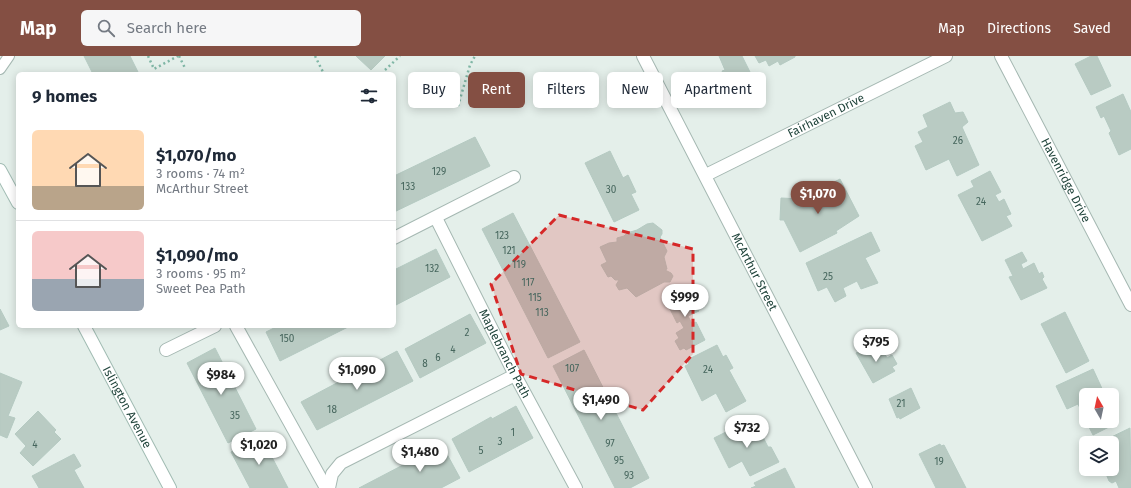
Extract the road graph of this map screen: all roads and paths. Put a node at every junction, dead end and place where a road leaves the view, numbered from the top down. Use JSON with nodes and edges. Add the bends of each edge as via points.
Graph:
{"nodes":[{"id":1,"x":10,"y":56,"type":"edge"},
{"id":2,"x":148,"y":56,"type":"edge"},
{"id":3,"x":178,"y":56,"type":"edge"},
{"id":4,"x":315,"y":56,"type":"edge"},
{"id":5,"x":400,"y":56,"type":"edge"},
{"id":6,"x":475,"y":56,"type":"edge"},
{"id":7,"x":643,"y":56,"type":"edge"},
{"id":8,"x":946,"y":56,"type":"edge"},
{"id":9,"x":1001,"y":56,"type":"edge"},
{"id":10,"x":185,"y":68,"type":"dead end"},
{"id":11,"x":0,"y":69,"type":"edge"},
{"id":12,"x":385,"y":70,"type":"dead end"},
{"id":13,"x":323,"y":72,"type":"edge"},
{"id":14,"x":460,"y":99,"type":"edge"},
{"id":15,"x":0,"y":170,"type":"edge"},
{"id":16,"x":706,"y":175,"type":"junction"},
{"id":17,"x":514,"y":177,"type":"dead end"},
{"id":18,"x":16,"y":199,"type":"edge"},
{"id":19,"x":436,"y":218,"type":"junction"},
{"id":20,"x":396,"y":237,"type":"edge"},
{"id":21,"x":1131,"y":305,"type":"edge"},
{"id":22,"x":85,"y":328,"type":"edge"},
{"id":23,"x":211,"y":328,"type":"edge"},
{"id":24,"x":237,"y":328,"type":"edge"},
{"id":25,"x":166,"y":350,"type":"dead end"},
{"id":26,"x":515,"y":375,"type":"junction"},
{"id":27,"x":170,"y":488,"type":"edge"},
{"id":28,"x":328,"y":488,"type":"edge"},
{"id":29,"x":576,"y":488,"type":"edge"},
{"id":30,"x":866,"y":488,"type":"edge"}],
"edges":[{"from":1,"to":11,"type":"lane"},
{"from":2,"to":3,"type":"path","via":[[154,69]]},
{"from":3,"to":10,"type":"path"},
{"from":4,"to":13,"type":"path"},
{"from":5,"to":12,"type":"path"},
{"from":6,"to":14,"type":"path"},
{"from":7,"to":16,"type":"street","name":"McArthur Street"},
{"from":8,"to":16,"type":"street","name":"Fairhaven Drive"},
{"from":9,"to":21,"type":"street","name":"Havenridge Drive"},
{"from":15,"to":18,"type":"street"},
{"from":16,"to":30,"type":"street","name":"McArthur Street"},
{"from":17,"to":19,"type":"street"},
{"from":19,"to":20,"type":"street"},
{"from":19,"to":26,"type":"street","name":"Maplebranch Path"},
{"from":22,"to":27,"type":"street","name":"Islington Avenue"},
{"from":23,"to":25,"type":"street"},
{"from":24,"to":28,"type":"street"},
{"from":26,"to":28,"type":"street","via":[[341,463],[332,474]]},
{"from":26,"to":29,"type":"street","name":"Maplebranch Path"}]}
